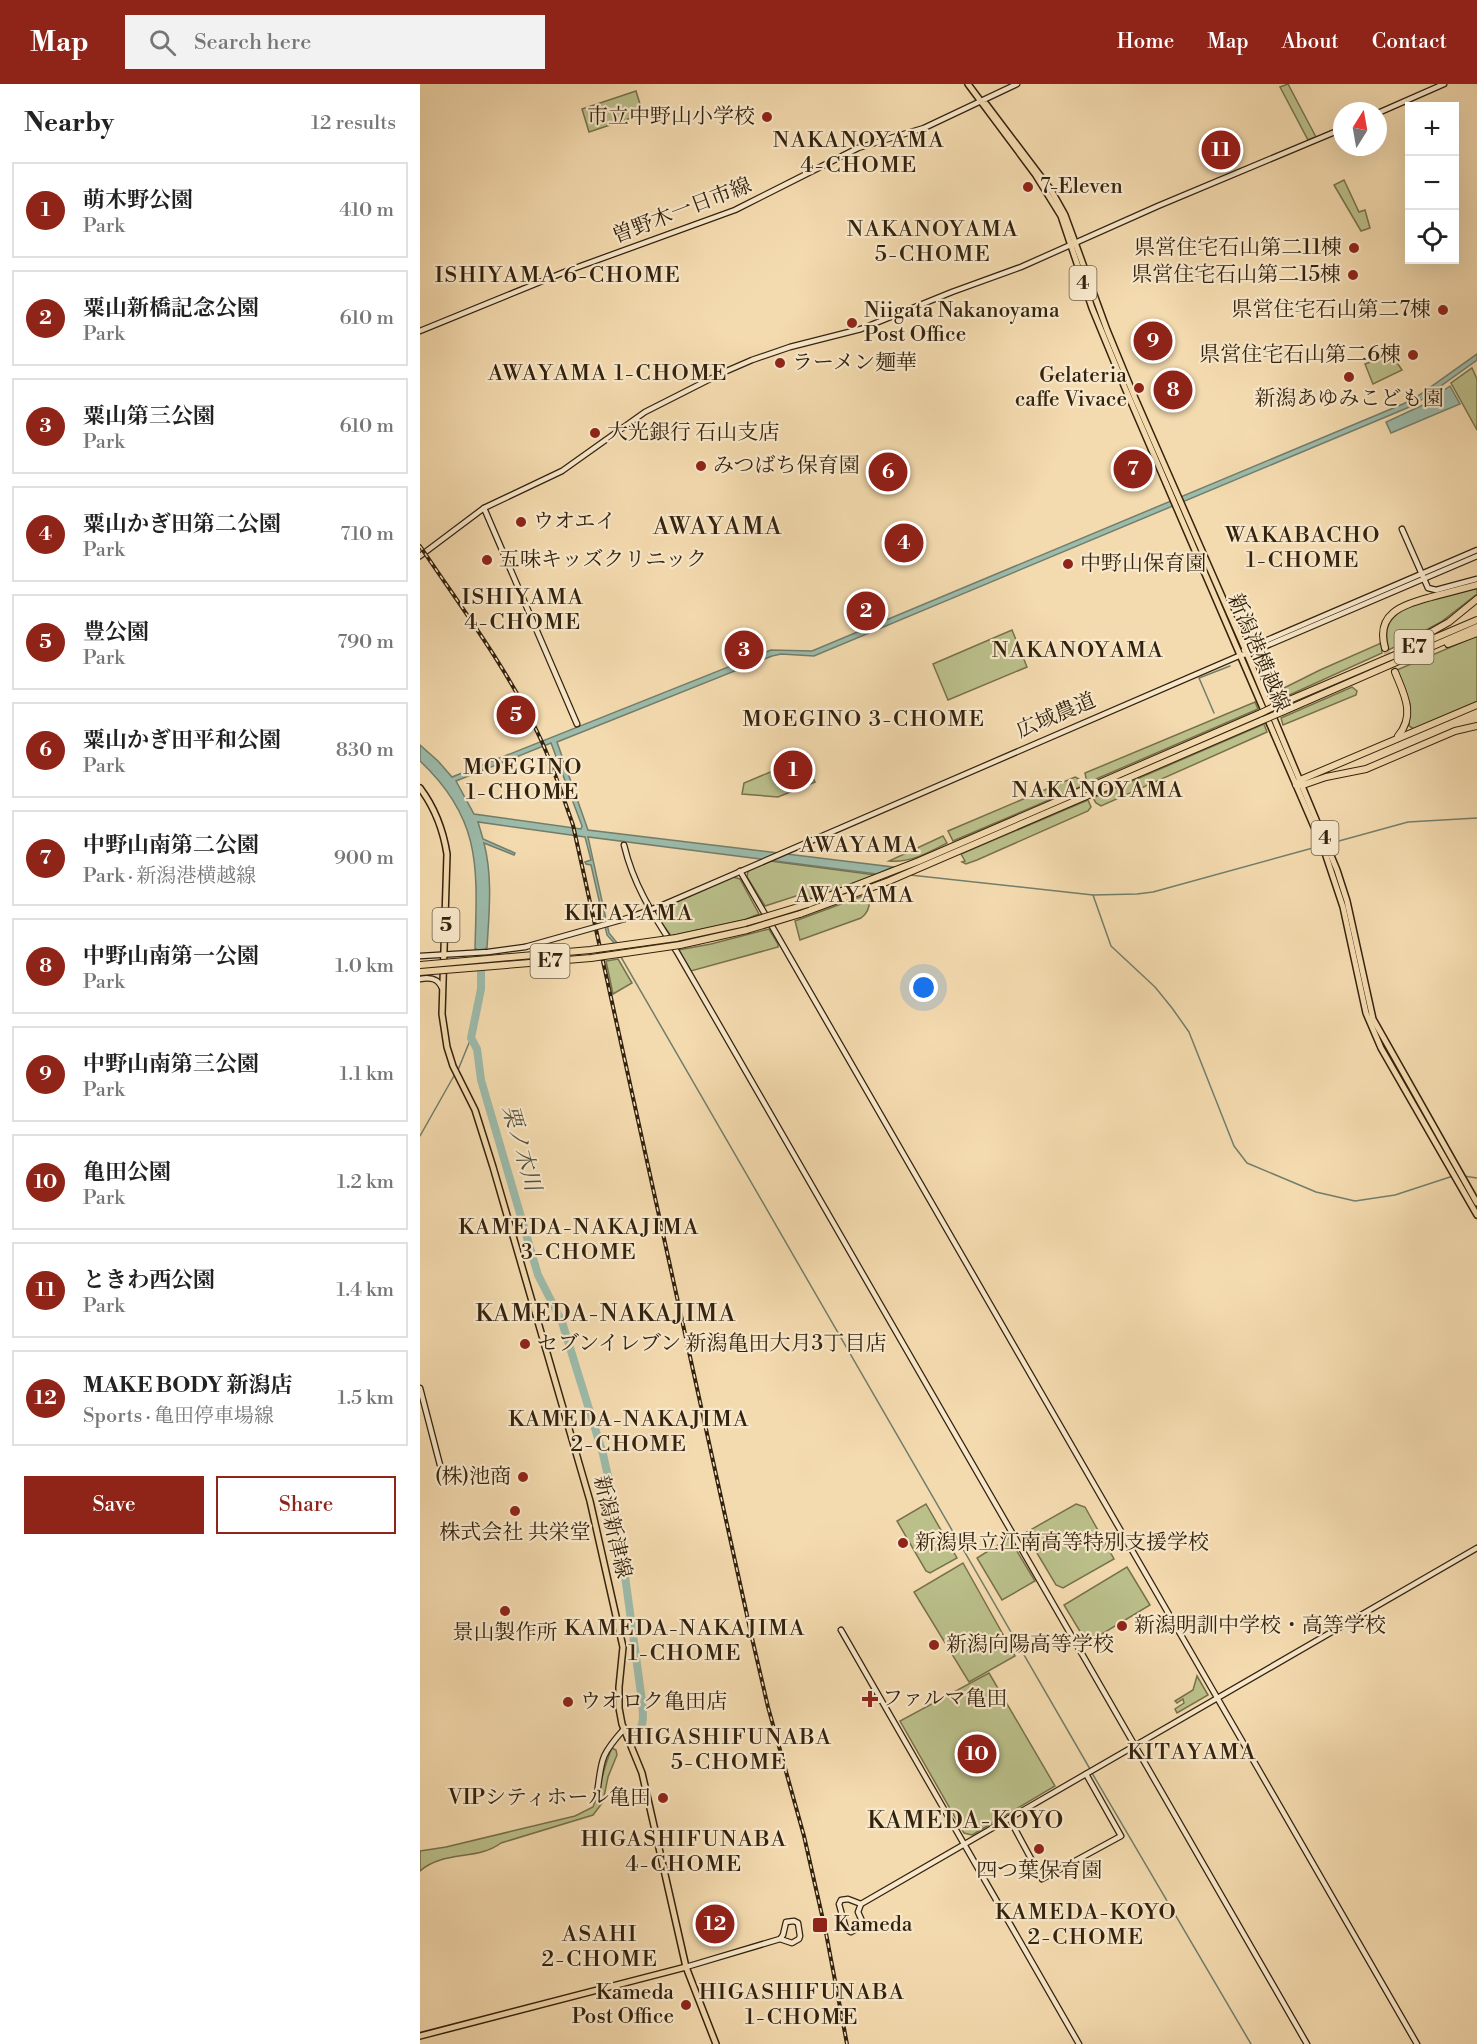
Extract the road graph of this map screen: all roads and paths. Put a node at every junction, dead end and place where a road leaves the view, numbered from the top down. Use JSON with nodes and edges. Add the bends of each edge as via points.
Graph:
{"nodes":[{"id":1,"x":970,"y":84,"type":"edge"},
{"id":2,"x":1017,"y":84,"type":"edge"},
{"id":3,"x":1444,"y":84,"type":"edge"},
{"id":4,"x":981,"y":101,"type":"junction"},
{"id":5,"x":1387,"y":109,"type":"edge"},
{"id":6,"x":1333,"y":133,"type":"edge"},
{"id":7,"x":1072,"y":244,"type":"junction"},
{"id":8,"x":420,"y":331,"type":"edge"},
{"id":9,"x":484,"y":508,"type":"junction"},
{"id":10,"x":1402,"y":529,"type":"dead end"},
{"id":11,"x":1477,"y":550,"type":"edge"},
{"id":12,"x":420,"y":556,"type":"edge"},
{"id":13,"x":1477,"y":556,"type":"edge"},
{"id":14,"x":1423,"y":576,"type":"junction"},
{"id":15,"x":1477,"y":579,"type":"edge"},
{"id":16,"x":1477,"y":585,"type":"edge"},
{"id":17,"x":1477,"y":599,"type":"edge"},
{"id":18,"x":1477,"y":620,"type":"edge"},
{"id":19,"x":1477,"y":627,"type":"edge"},
{"id":20,"x":1477,"y":633,"type":"edge"},
{"id":21,"x":1385,"y":648,"type":"tunnel mouth"},
{"id":22,"x":1244,"y":653,"type":"junction"},
{"id":23,"x":1395,"y":672,"type":"tunnel mouth"},
{"id":24,"x":1353,"y":677,"type":"junction"},
{"id":25,"x":1477,"y":705,"type":"edge"},
{"id":26,"x":1477,"y":721,"type":"edge"},
{"id":27,"x":577,"y":724,"type":"dead end"},
{"id":28,"x":1477,"y":726,"type":"edge"},
{"id":29,"x":1455,"y":731,"type":"junction"},
{"id":30,"x":1396,"y":739,"type":"junction"},
{"id":31,"x":1300,"y":783,"type":"junction"},
{"id":32,"x":420,"y":788,"type":"edge"},
{"id":33,"x":624,"y":846,"type":"dead end"},
{"id":34,"x":958,"y":848,"type":"junction"},
{"id":35,"x":740,"y":871,"type":"junction"},
{"id":36,"x":746,"y":926,"type":"junction"},
{"id":37,"x":445,"y":955,"type":"junction"},
{"id":38,"x":420,"y":956,"type":"edge"},
{"id":39,"x":420,"y":965,"type":"edge"},
{"id":40,"x":420,"y":972,"type":"edge"},
{"id":41,"x":420,"y":979,"type":"edge"},
{"id":42,"x":443,"y":992,"type":"junction"},
{"id":43,"x":1477,"y":1203,"type":"edge"},
{"id":44,"x":1477,"y":1215,"type":"edge"},
{"id":45,"x":420,"y":1388,"type":"edge"},
{"id":46,"x":440,"y":1465,"type":"dead end"},
{"id":47,"x":1477,"y":1548,"type":"edge"},
{"id":48,"x":841,"y":1630,"type":"dead end"},
{"id":49,"x":1218,"y":1699,"type":"junction"},
{"id":50,"x":624,"y":1729,"type":"junction"},
{"id":51,"x":1136,"y":1746,"type":"junction"},
{"id":52,"x":1086,"y":1774,"type":"junction"},
{"id":53,"x":597,"y":1794,"type":"dead end"},
{"id":54,"x":1009,"y":1818,"type":"junction"},
{"id":55,"x":965,"y":1845,"type":"junction"},
{"id":56,"x":861,"y":1904,"type":"junction"},
{"id":57,"x":780,"y":1939,"type":"junction"},
{"id":58,"x":686,"y":1967,"type":"junction"},
{"id":59,"x":420,"y":2036,"type":"edge"},
{"id":60,"x":716,"y":2044,"type":"edge"},
{"id":61,"x":1079,"y":2044,"type":"edge"},
{"id":62,"x":1307,"y":2044,"type":"edge"},
{"id":63,"x":1418,"y":2044,"type":"edge"}],
"edges":[{"from":1,"to":4,"type":"main road","name":"新潟港横越線","number":"4"},
{"from":2,"to":4,"type":"street","name":"曽野木一日市線"},
{"from":3,"to":5,"type":"street"},
{"from":4,"to":7,"type":"main road","name":"新潟港横越線","number":"4","via":[[1048,193]]},
{"from":4,"to":8,"type":"street","name":"曽野木一日市線","via":[[912,132],[858,148],[735,210]]},
{"from":6,"to":7,"type":"street"},
{"from":7,"to":9,"type":"street","via":[[861,329],[790,347],[732,369],[645,412],[562,471]]},
{"from":7,"to":22,"type":"main road","name":"新潟港横越線","number":"4","via":[[1092,308]]},
{"from":9,"to":12,"type":"street"},
{"from":9,"to":27,"type":"street"},
{"from":10,"to":14,"type":"street"},
{"from":11,"to":14,"type":"street","name":"広域農道"},
{"from":13,"to":14,"type":"street","name":"広域農道"},
{"from":14,"to":15,"type":"street","via":[[1428,588],[1436,590]]},
{"from":14,"to":22,"type":"street","name":"広域農道"},
{"from":16,"to":21,"type":"highway","via":[[1409,603],[1397,610],[1384,628]]},
{"from":17,"to":24,"type":"highway","via":[[1449,622]]},
{"from":18,"to":24,"type":"highway","number":"E7"},
{"from":19,"to":24,"type":"highway","number":"E7"},
{"from":20,"to":24,"type":"highway","via":[[1396,666]]},
{"from":22,"to":31,"type":"main road","name":"新潟港横越線","number":"4"},
{"from":22,"to":35,"type":"street","name":"広域農道"},
{"from":23,"to":30,"type":"highway","via":[[1408,713],[1405,728]]},
{"from":24,"to":34,"type":"highway","number":"E7","bridge":true},
{"from":25,"to":30,"type":"highway"},
{"from":26,"to":29,"type":"highway"},
{"from":28,"to":29,"type":"highway"},
{"from":29,"to":31,"type":"highway","via":[[1366,769]]},
{"from":30,"to":31,"type":"highway"},
{"from":31,"to":43,"type":"main road","name":"新潟港横越線","number":"4","via":[[1347,901],[1373,1019]]},
{"from":31,"to":44,"type":"main road","name":"新潟港横越線","number":"4","via":[[1337,886],[1370,1024]]},
{"from":32,"to":37,"type":"main road","name":"新潟新津線","number":"5","via":[[435,811],[445,840]]},
{"from":33,"to":51,"type":"street","via":[[645,903],[677,951]]},
{"from":34,"to":36,"type":"highway","number":"E7","bridge":true},
{"from":34,"to":36,"type":"highway","number":"E7","bridge":true,"via":[[859,893],[800,914]]},
{"from":35,"to":37,"type":"street","bridge":true,"via":[[627,918],[525,947]]},
{"from":35,"to":49,"type":"street"},
{"from":36,"to":39,"type":"highway","number":"E7","bridge":true,"via":[[590,950]]},
{"from":36,"to":40,"type":"highway","number":"E7","bridge":true,"via":[[680,945],[591,958]]},
{"from":37,"to":38,"type":"street"},
{"from":37,"to":42,"type":"main road","name":"新潟新津線","number":"5"},
{"from":41,"to":42,"type":"street","via":[[435,979]]},
{"from":42,"to":50,"type":"main road","name":"新潟新津線","number":"5","via":[[444,1032],[453,1066],[475,1110],[493,1167],[590,1501],[623,1647],[619,1707]]},
{"from":45,"to":46,"type":"street"},
{"from":47,"to":49,"type":"street"},
{"from":48,"to":55,"type":"street"},
{"from":49,"to":51,"type":"street"},
{"from":49,"to":63,"type":"street"},
{"from":50,"to":53,"type":"street","via":[[600,1763]]},
{"from":50,"to":58,"type":"main road","name":"新潟新津線","number":"5","via":[[642,1773]]},
{"from":51,"to":52,"type":"street"},
{"from":51,"to":62,"type":"street"},
{"from":52,"to":54,"type":"street"},
{"from":52,"to":54,"type":"street","via":[[1121,1836],[1042,1879]]},
{"from":54,"to":55,"type":"street"},
{"from":55,"to":56,"type":"street"},
{"from":55,"to":61,"type":"street"},
{"from":56,"to":56,"type":"street","via":[[861,1926],[851,1932],[846,1929],[839,1904],[848,1899]]},
{"from":57,"to":57,"type":"street","via":[[786,1922],[798,1923],[799,1940],[788,1943]]},
{"from":57,"to":58,"type":"street"},
{"from":58,"to":59,"type":"main road"},
{"from":58,"to":60,"type":"main road","number":"5"}]}
